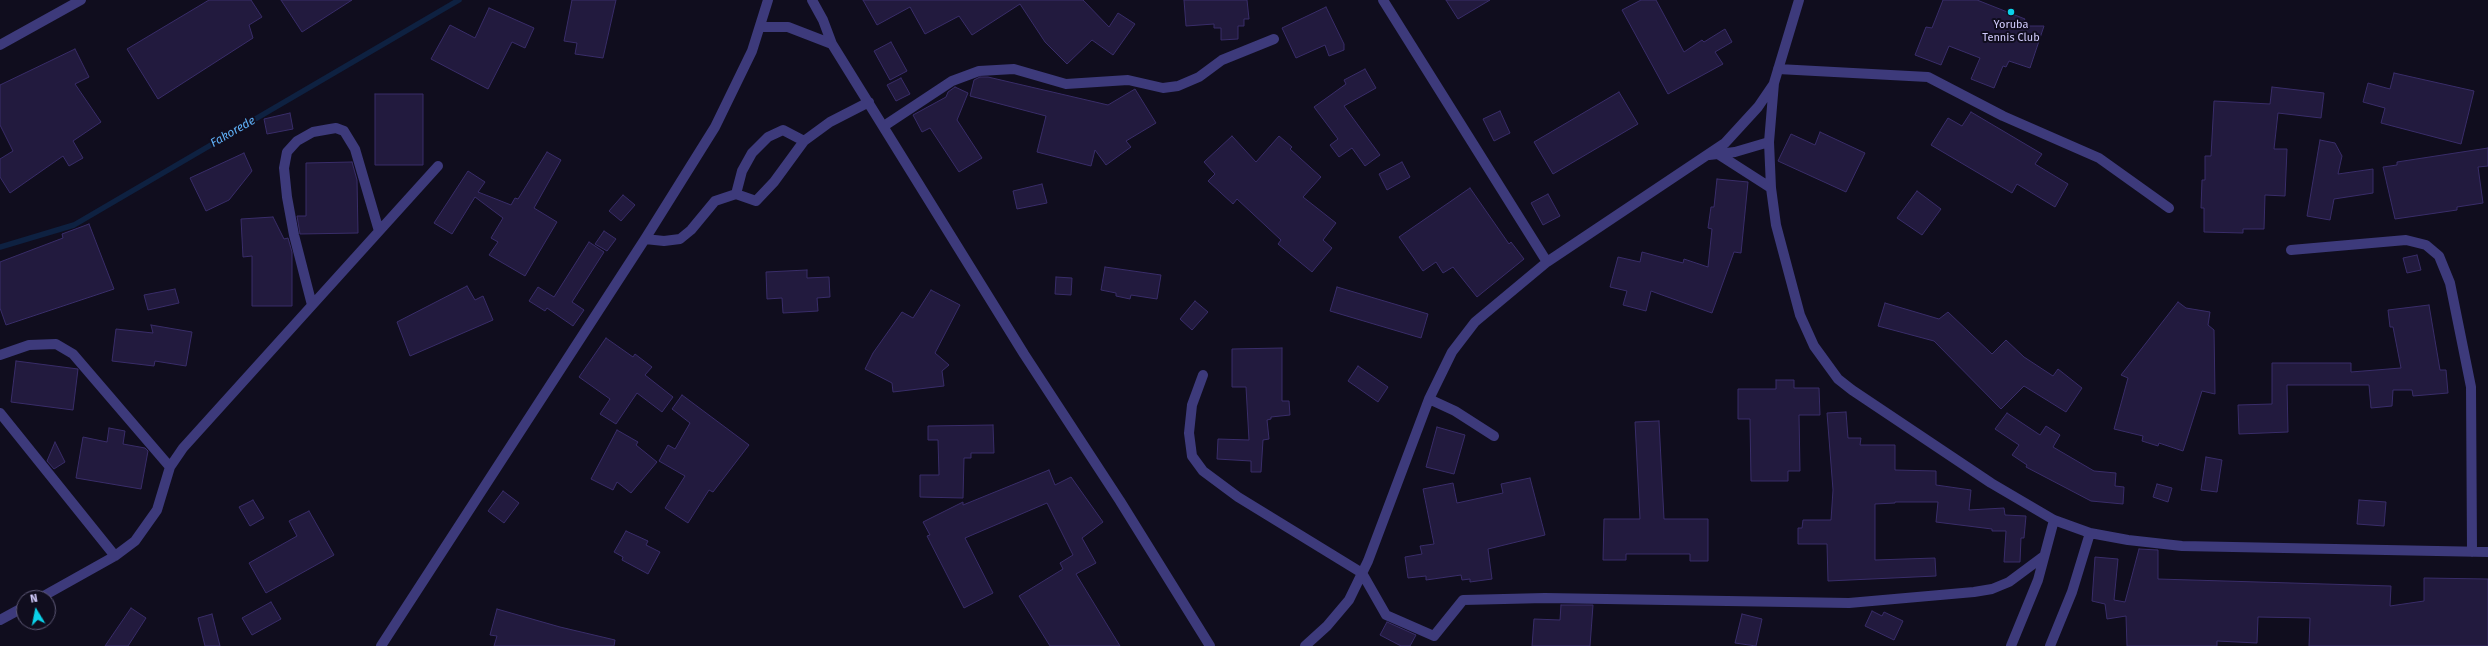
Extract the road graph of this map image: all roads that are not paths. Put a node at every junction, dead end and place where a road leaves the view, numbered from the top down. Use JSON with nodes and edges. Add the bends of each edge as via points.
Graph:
{"nodes":[{"id":1,"x":81,"y":0,"type":"edge"},
{"id":2,"x":768,"y":0,"type":"edge"},
{"id":3,"x":812,"y":0,"type":"edge"},
{"id":4,"x":1383,"y":0,"type":"edge"},
{"id":5,"x":1799,"y":0,"type":"edge"},
{"id":6,"x":761,"y":27,"type":"junction"},
{"id":7,"x":1274,"y":39,"type":"dead end"},
{"id":8,"x":832,"y":44,"type":"junction"},
{"id":9,"x":0,"y":45,"type":"edge"},
{"id":10,"x":1778,"y":69,"type":"junction"},
{"id":11,"x":1774,"y":83,"type":"junction"},
{"id":12,"x":869,"y":102,"type":"junction"},
{"id":13,"x":884,"y":126,"type":"junction"},
{"id":14,"x":804,"y":141,"type":"junction"},
{"id":15,"x":1769,"y":142,"type":"junction"},
{"id":16,"x":1718,"y":154,"type":"junction"},
{"id":17,"x":1707,"y":155,"type":"junction"},
{"id":18,"x":438,"y":166,"type":"dead end"},
{"id":19,"x":1771,"y":188,"type":"junction"},
{"id":20,"x":736,"y":194,"type":"junction"},
{"id":21,"x":2169,"y":208,"type":"dead end"},
{"id":22,"x":379,"y":231,"type":"junction"},
{"id":23,"x":645,"y":239,"type":"junction"},
{"id":24,"x":2291,"y":250,"type":"dead end"},
{"id":25,"x":1547,"y":262,"type":"junction"},
{"id":26,"x":312,"y":305,"type":"junction"},
{"id":27,"x":0,"y":354,"type":"edge"},
{"id":28,"x":1203,"y":375,"type":"dead end"},
{"id":29,"x":1429,"y":398,"type":"junction"},
{"id":30,"x":0,"y":413,"type":"edge"},
{"id":31,"x":1494,"y":436,"type":"dead end"},
{"id":32,"x":170,"y":467,"type":"junction"},
{"id":33,"x":2054,"y":520,"type":"junction"},
{"id":34,"x":2090,"y":533,"type":"junction"},
{"id":35,"x":2472,"y":552,"type":"junction"},
{"id":36,"x":2488,"y":552,"type":"edge"},
{"id":37,"x":115,"y":556,"type":"junction"},
{"id":38,"x":2044,"y":556,"type":"junction"},
{"id":39,"x":1362,"y":573,"type":"junction"},
{"id":40,"x":54,"y":590,"type":"edge"},
{"id":41,"x":16,"y":611,"type":"edge"},
{"id":42,"x":0,"y":620,"type":"edge"},
{"id":43,"x":381,"y":646,"type":"edge"},
{"id":44,"x":1210,"y":646,"type":"edge"},
{"id":45,"x":1305,"y":646,"type":"edge"},
{"id":46,"x":2011,"y":646,"type":"edge"},
{"id":47,"x":2050,"y":646,"type":"edge"}],
"edges":[{"from":1,"to":9,"type":"street"},
{"from":2,"to":6,"type":"street"},
{"from":3,"to":8,"type":"street","via":[[824,20]]},
{"from":4,"to":25,"type":"street"},
{"from":5,"to":10,"type":"street"},
{"from":6,"to":8,"type":"street","via":[[788,27]]},
{"from":6,"to":23,"type":"street","via":[[715,127]]},
{"from":7,"to":13,"type":"street","via":[[1222,60],[1199,78],[1178,86],[1163,88],[1128,80],[1066,84],[1014,69],[979,71],[952,81]]},
{"from":8,"to":12,"type":"street"},
{"from":10,"to":11,"type":"street"},
{"from":10,"to":21,"type":"street","via":[[1928,77],[2003,116],[2099,158]]},
{"from":11,"to":15,"type":"street"},
{"from":11,"to":17,"type":"street","via":[[1742,127]]},
{"from":12,"to":13,"type":"street"},
{"from":12,"to":14,"type":"street","via":[[830,122]]},
{"from":13,"to":44,"type":"street","via":[[1024,354]]},
{"from":14,"to":20,"type":"street","via":[[774,182],[756,201]]},
{"from":14,"to":20,"type":"street","via":[[783,130],[768,137],[752,153],[742,171]]},
{"from":15,"to":16,"type":"street","via":[[1749,149]]},
{"from":15,"to":19,"type":"street"},
{"from":16,"to":17,"type":"street"},
{"from":16,"to":19,"type":"street"},
{"from":17,"to":25,"type":"street"},
{"from":18,"to":22,"type":"street"},
{"from":19,"to":33,"type":"street","via":[[1778,232],[1800,315],[1814,346],[1838,379],[1868,402],[1991,483]]},
{"from":20,"to":23,"type":"street","via":[[715,201],[680,239]]},
{"from":22,"to":26,"type":"street"},
{"from":22,"to":26,"type":"street","via":[[355,149],[344,131],[330,128],[313,132],[297,141],[287,152],[285,182],[294,235]]},
{"from":23,"to":43,"type":"street"},
{"from":24,"to":35,"type":"street","via":[[2406,240],[2426,245],[2439,256],[2450,282],[2471,387]]},
{"from":25,"to":29,"type":"street","via":[[1475,322],[1452,352]]},
{"from":26,"to":32,"type":"street","via":[[183,448]]},
{"from":27,"to":32,"type":"street","via":[[30,345],[56,344],[73,354]]},
{"from":28,"to":39,"type":"street","via":[[1192,405],[1189,433],[1192,456],[1203,471],[1238,497]]},
{"from":29,"to":31,"type":"street","via":[[1455,410]]},
{"from":29,"to":39,"type":"street"},
{"from":30,"to":37,"type":"street"},
{"from":32,"to":37,"type":"street","via":[[157,510],[135,541]]},
{"from":33,"to":34,"type":"street"},
{"from":33,"to":38,"type":"street"},
{"from":34,"to":35,"type":"street","via":[[2182,546]]},
{"from":34,"to":47,"type":"street","via":[[2072,592]]},
{"from":35,"to":36,"type":"street"},
{"from":37,"to":40,"type":"street"},
{"from":38,"to":39,"type":"street","via":[[2009,582],[1992,589],[1856,602],[1545,598],[1463,600],[1434,636],[1386,615]]},
{"from":38,"to":46,"type":"street","via":[[2038,580]]},
{"from":39,"to":45,"type":"street","via":[[1348,600],[1327,626]]},
{"from":41,"to":42,"type":"street"}]}
